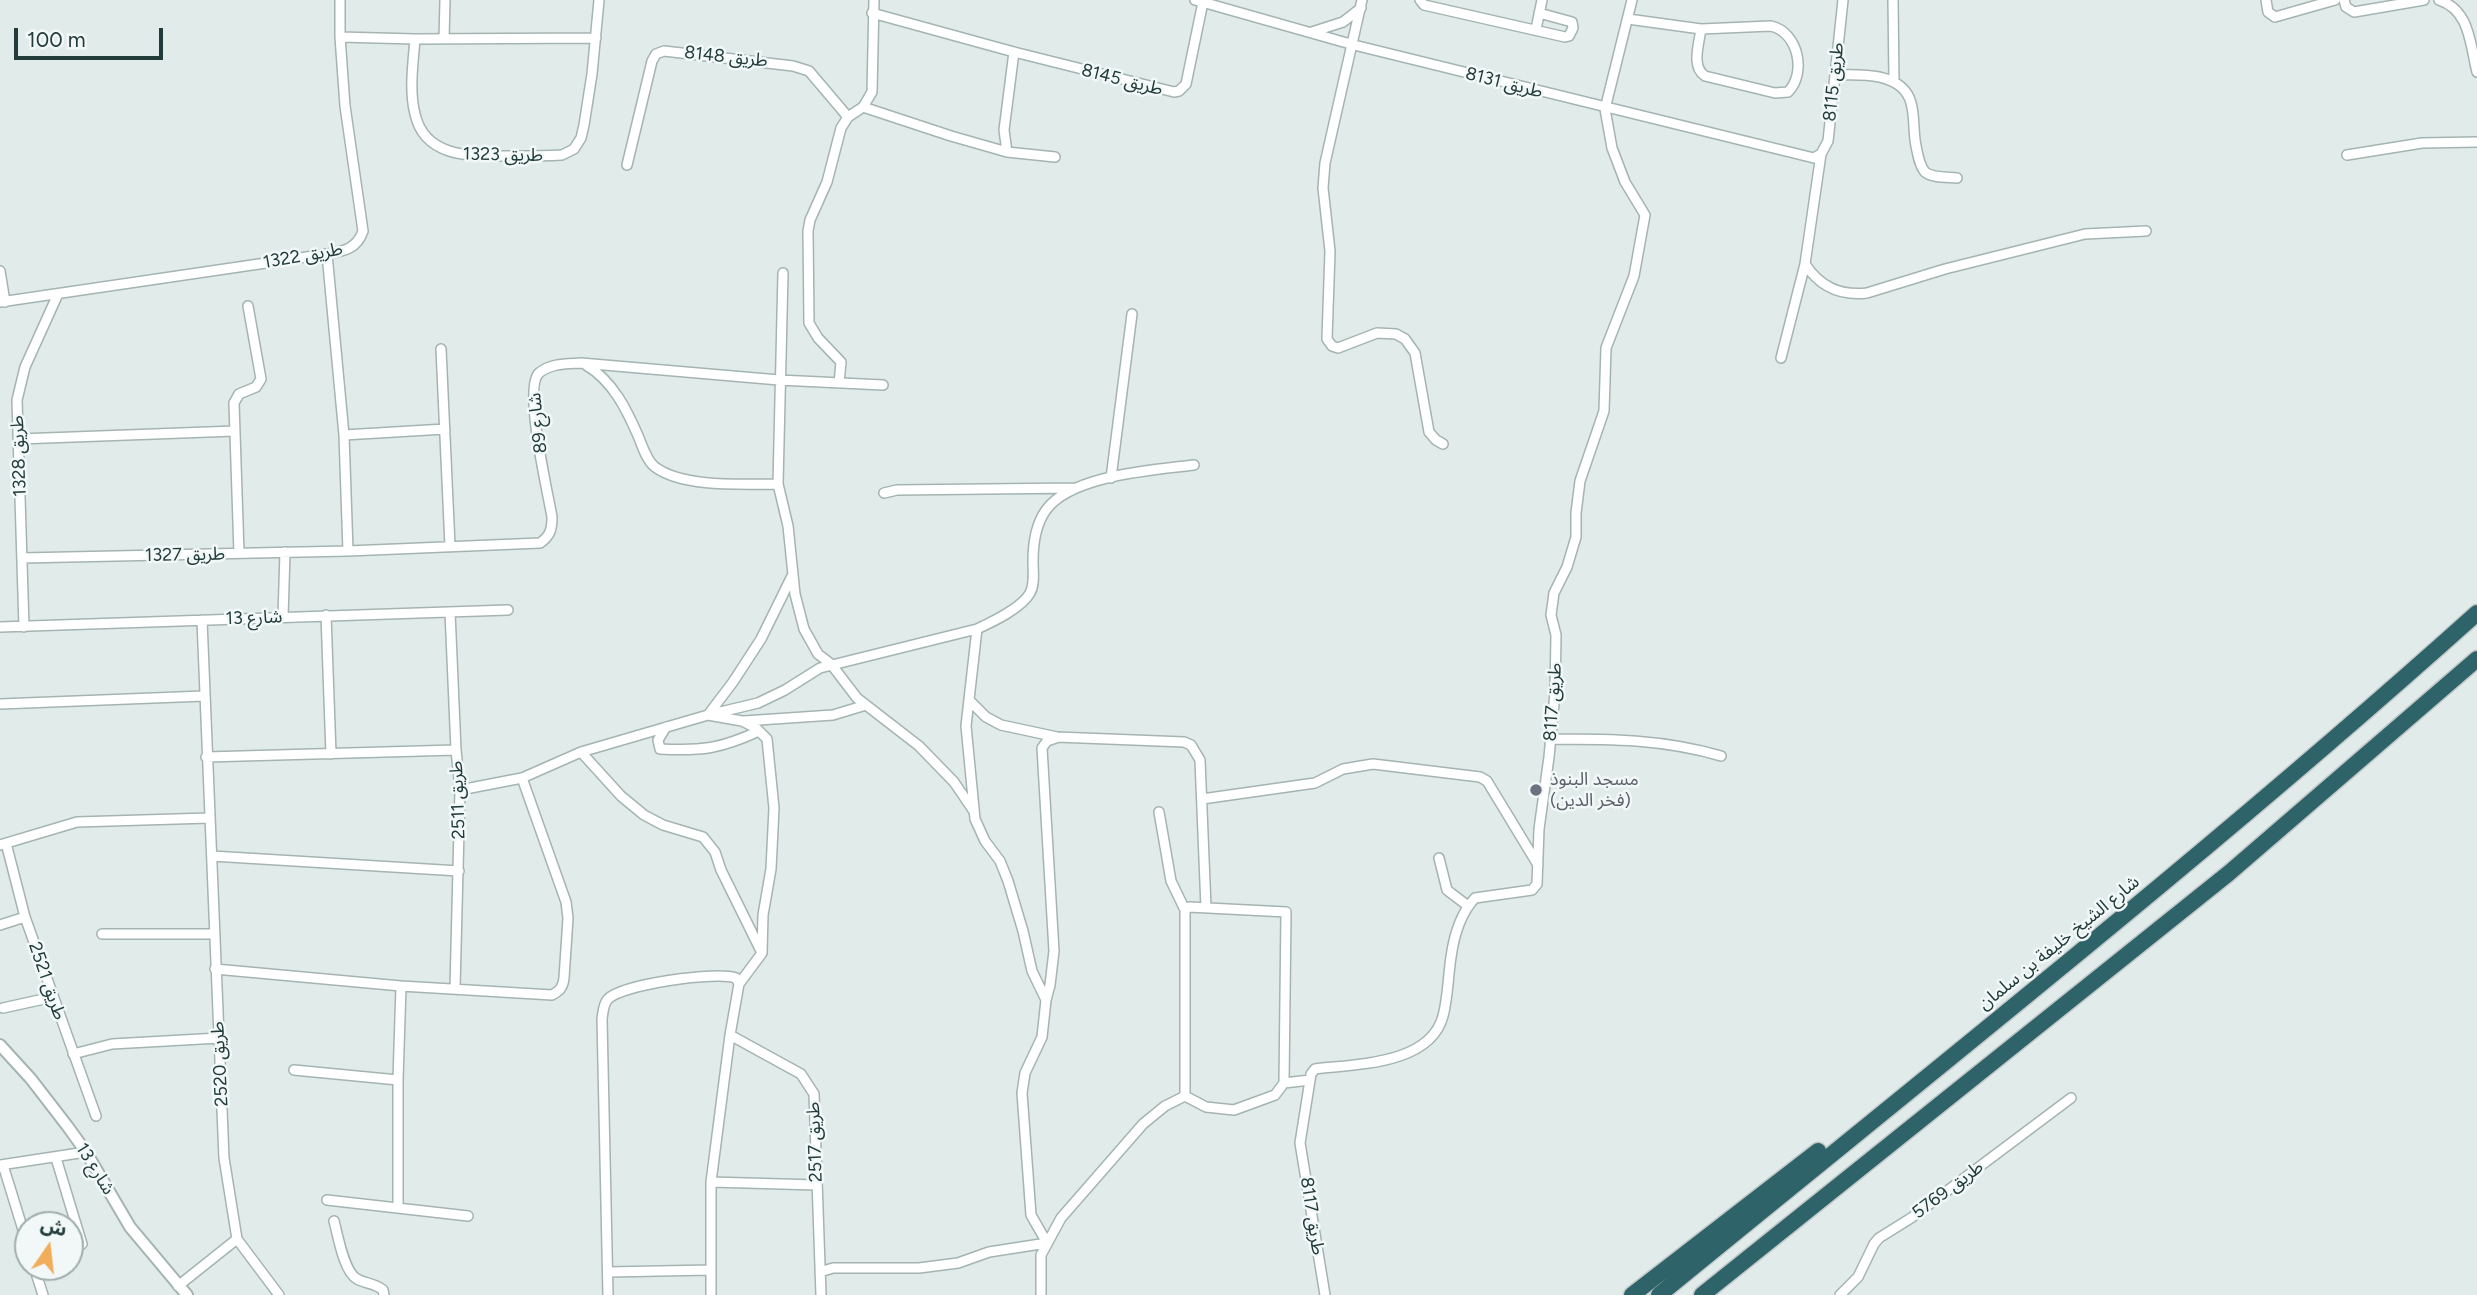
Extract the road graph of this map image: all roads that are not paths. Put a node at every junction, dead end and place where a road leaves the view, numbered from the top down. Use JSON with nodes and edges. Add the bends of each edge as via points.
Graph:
{"nodes":[{"id":1,"x":340,"y":0,"type":"edge"},
{"id":2,"x":445,"y":0,"type":"edge"},
{"id":3,"x":599,"y":0,"type":"edge"},
{"id":4,"x":874,"y":0,"type":"edge"},
{"id":5,"x":1420,"y":0,"type":"edge"},
{"id":6,"x":1454,"y":0,"type":"edge"},
{"id":7,"x":1542,"y":0,"type":"edge"},
{"id":8,"x":1632,"y":0,"type":"edge"},
{"id":9,"x":1843,"y":0,"type":"edge"},
{"id":10,"x":1892,"y":0,"type":"edge"},
{"id":11,"x":2266,"y":0,"type":"edge"},
{"id":12,"x":2335,"y":0,"type":"edge"},
{"id":13,"x":2344,"y":0,"type":"edge"},
{"id":14,"x":2424,"y":0,"type":"edge"},
{"id":15,"x":2439,"y":0,"type":"edge"},
{"id":16,"x":1199,"y":1,"type":"edge"},
{"id":17,"x":1362,"y":4,"type":"edge"},
{"id":18,"x":1451,"y":11,"type":"junction"},
{"id":19,"x":872,"y":13,"type":"junction"},
{"id":20,"x":1539,"y":13,"type":"junction"},
{"id":21,"x":1628,"y":19,"type":"junction"},
{"id":22,"x":1535,"y":29,"type":"junction"},
{"id":23,"x":1701,"y":29,"type":"junction"},
{"id":24,"x":1310,"y":32,"type":"junction"},
{"id":25,"x":340,"y":37,"type":"junction"},
{"id":26,"x":596,"y":38,"type":"junction"},
{"id":27,"x":444,"y":39,"type":"junction"},
{"id":28,"x":415,"y":40,"type":"junction"},
{"id":29,"x":1354,"y":45,"type":"junction"},
{"id":30,"x":1014,"y":52,"type":"junction"},
{"id":31,"x":2477,"y":72,"type":"edge"},
{"id":32,"x":1835,"y":75,"type":"junction"},
{"id":33,"x":1894,"y":82,"type":"junction"},
{"id":34,"x":863,"y":107,"type":"junction"},
{"id":35,"x":1605,"y":109,"type":"junction"},
{"id":36,"x":848,"y":117,"type":"junction"},
{"id":37,"x":2477,"y":142,"type":"edge"},
{"id":38,"x":1007,"y":152,"type":"junction"},
{"id":39,"x":2347,"y":155,"type":"dead end"},
{"id":40,"x":1055,"y":157,"type":"dead end"},
{"id":41,"x":1818,"y":157,"type":"junction"},
{"id":42,"x":627,"y":165,"type":"dead end"},
{"id":43,"x":1957,"y":178,"type":"dead end"},
{"id":44,"x":2146,"y":231,"type":"dead end"},
{"id":45,"x":327,"y":254,"type":"junction"},
{"id":46,"x":1805,"y":264,"type":"junction"},
{"id":47,"x":0,"y":271,"type":"edge"},
{"id":48,"x":783,"y":273,"type":"dead end"},
{"id":49,"x":58,"y":294,"type":"junction"},
{"id":50,"x":2,"y":302,"type":"edge"},
{"id":51,"x":248,"y":306,"type":"dead end"},
{"id":52,"x":1132,"y":314,"type":"dead end"},
{"id":53,"x":441,"y":349,"type":"dead end"},
{"id":54,"x":1780,"y":358,"type":"dead end"},
{"id":55,"x":581,"y":363,"type":"junction"},
{"id":56,"x":779,"y":380,"type":"junction"},
{"id":57,"x":839,"y":383,"type":"junction"},
{"id":58,"x":883,"y":385,"type":"dead end"},
{"id":59,"x":445,"y":429,"type":"junction"},
{"id":60,"x":235,"y":431,"type":"junction"},
{"id":61,"x":344,"y":435,"type":"junction"},
{"id":62,"x":19,"y":439,"type":"junction"},
{"id":63,"x":1443,"y":444,"type":"dead end"},
{"id":64,"x":1194,"y":465,"type":"dead end"},
{"id":65,"x":1111,"y":478,"type":"junction"},
{"id":66,"x":778,"y":484,"type":"junction"},
{"id":67,"x":1077,"y":488,"type":"junction"},
{"id":68,"x":884,"y":493,"type":"dead end"},
{"id":69,"x":552,"y":517,"type":"joint"},
{"id":70,"x":450,"y":546,"type":"junction"},
{"id":71,"x":348,"y":551,"type":"junction"},
{"id":72,"x":285,"y":552,"type":"junction"},
{"id":73,"x":239,"y":553,"type":"junction"},
{"id":74,"x":22,"y":558,"type":"junction"},
{"id":75,"x":793,"y":574,"type":"junction"},
{"id":76,"x":508,"y":610,"type":"dead end"},
{"id":77,"x":450,"y":612,"type":"junction"},
{"id":78,"x":2477,"y":613,"type":"edge"},
{"id":79,"x":326,"y":615,"type":"junction"},
{"id":80,"x":283,"y":617,"type":"junction"},
{"id":81,"x":202,"y":620,"type":"junction"},
{"id":82,"x":0,"y":627,"type":"edge"},
{"id":83,"x":24,"y":627,"type":"junction"},
{"id":84,"x":977,"y":629,"type":"junction"},
{"id":85,"x":2477,"y":659,"type":"edge"},
{"id":86,"x":831,"y":664,"type":"junction"},
{"id":87,"x":204,"y":696,"type":"junction"},
{"id":88,"x":969,"y":700,"type":"junction"},
{"id":89,"x":0,"y":704,"type":"edge"},
{"id":90,"x":866,"y":705,"type":"junction"},
{"id":91,"x":708,"y":715,"type":"junction"},
{"id":92,"x":742,"y":721,"type":"junction"},
{"id":93,"x":666,"y":727,"type":"junction"},
{"id":94,"x":759,"y":731,"type":"junction"},
{"id":95,"x":1057,"y":737,"type":"junction"},
{"id":96,"x":1551,"y":740,"type":"junction"},
{"id":97,"x":456,"y":750,"type":"junction"},
{"id":98,"x":581,"y":752,"type":"junction"},
{"id":99,"x":331,"y":754,"type":"junction"},
{"id":100,"x":1721,"y":756,"type":"dead end"},
{"id":101,"x":206,"y":757,"type":"junction"},
{"id":102,"x":522,"y":778,"type":"junction"},
{"id":103,"x":460,"y":790,"type":"junction"},
{"id":104,"x":1202,"y":799,"type":"junction"},
{"id":105,"x":974,"y":811,"type":"junction"},
{"id":106,"x":1159,"y":812,"type":"dead end"},
{"id":107,"x":209,"y":818,"type":"junction"},
{"id":108,"x":3,"y":844,"type":"edge"},
{"id":109,"x":212,"y":856,"type":"junction"},
{"id":110,"x":1439,"y":858,"type":"dead end"},
{"id":111,"x":1538,"y":865,"type":"junction"},
{"id":112,"x":459,"y":871,"type":"junction"},
{"id":113,"x":1468,"y":906,"type":"junction"},
{"id":114,"x":1206,"y":908,"type":"junction"},
{"id":115,"x":1185,"y":910,"type":"junction"},
{"id":116,"x":25,"y":917,"type":"junction"},
{"id":117,"x":0,"y":925,"type":"edge"},
{"id":118,"x":214,"y":933,"type":"junction"},
{"id":119,"x":102,"y":934,"type":"dead end"},
{"id":120,"x":762,"y":953,"type":"junction"},
{"id":121,"x":215,"y":969,"type":"junction"},
{"id":122,"x":739,"y":984,"type":"junction"},
{"id":123,"x":401,"y":986,"type":"junction"},
{"id":124,"x":456,"y":988,"type":"junction"},
{"id":125,"x":52,"y":997,"type":"junction"},
{"id":126,"x":1046,"y":1000,"type":"junction"},
{"id":127,"x":3,"y":1008,"type":"dead end"},
{"id":128,"x":730,"y":1035,"type":"junction"},
{"id":129,"x":219,"y":1038,"type":"junction"},
{"id":130,"x":0,"y":1045,"type":"edge"},
{"id":131,"x":73,"y":1054,"type":"junction"},
{"id":132,"x":293,"y":1070,"type":"dead end"},
{"id":133,"x":398,"y":1080,"type":"junction"},
{"id":134,"x":1310,"y":1080,"type":"junction"},
{"id":135,"x":1284,"y":1083,"type":"junction"},
{"id":136,"x":1916,"y":1085,"type":"junction"},
{"id":137,"x":1185,"y":1096,"type":"junction"},
{"id":138,"x":2071,"y":1098,"type":"dead end"},
{"id":139,"x":96,"y":1116,"type":"dead end"},
{"id":140,"x":86,"y":1152,"type":"junction"},
{"id":141,"x":55,"y":1158,"type":"junction"},
{"id":142,"x":2,"y":1165,"type":"edge"},
{"id":143,"x":711,"y":1182,"type":"junction"},
{"id":144,"x":817,"y":1185,"type":"junction"},
{"id":145,"x":327,"y":1200,"type":"dead end"},
{"id":146,"x":398,"y":1208,"type":"junction"},
{"id":147,"x":17,"y":1211,"type":"edge"},
{"id":148,"x":72,"y":1211,"type":"edge"},
{"id":149,"x":468,"y":1216,"type":"dead end"},
{"id":150,"x":334,"y":1221,"type":"dead end"},
{"id":151,"x":237,"y":1239,"type":"junction"},
{"id":152,"x":1046,"y":1243,"type":"junction"},
{"id":153,"x":711,"y":1270,"type":"junction"},
{"id":154,"x":608,"y":1272,"type":"junction"},
{"id":155,"x":820,"y":1272,"type":"junction"},
{"id":156,"x":178,"y":1286,"type":"junction"},
{"id":157,"x":187,"y":1295,"type":"edge"},
{"id":158,"x":279,"y":1295,"type":"edge"},
{"id":159,"x":384,"y":1295,"type":"edge"},
{"id":160,"x":608,"y":1295,"type":"edge"},
{"id":161,"x":711,"y":1295,"type":"edge"},
{"id":162,"x":821,"y":1295,"type":"edge"},
{"id":163,"x":1041,"y":1295,"type":"edge"},
{"id":164,"x":1325,"y":1295,"type":"edge"},
{"id":165,"x":1632,"y":1295,"type":"edge"},
{"id":166,"x":1659,"y":1295,"type":"edge"},
{"id":167,"x":1702,"y":1295,"type":"edge"},
{"id":168,"x":1840,"y":1295,"type":"edge"}],
"edges":[{"from":1,"to":25,"type":"street","name":"طريق 1322"},
{"from":2,"to":27,"type":"street"},
{"from":3,"to":26,"type":"street","name":"طريق 1323"},
{"from":4,"to":19,"type":"street"},
{"from":5,"to":18,"type":"street","via":[[1422,5]]},
{"from":6,"to":18,"type":"street"},
{"from":7,"to":20,"type":"street"},
{"from":8,"to":21,"type":"street","name":"طريق 8117"},
{"from":9,"to":32,"type":"street","name":"طريق 8115"},
{"from":10,"to":33,"type":"street"},
{"from":11,"to":12,"type":"street","via":[[2275,17]]},
{"from":13,"to":14,"type":"street","via":[[2349,11]]},
{"from":15,"to":31,"type":"street","via":[[2463,16]]},
{"from":16,"to":24,"type":"street","name":"طريق 8131"},
{"from":16,"to":30,"type":"street","name":"طريق 8145","via":[[1185,84],[1179,92]]},
{"from":17,"to":24,"type":"street","via":[[1343,22]]},
{"from":17,"to":29,"type":"street"},
{"from":18,"to":22,"type":"street"},
{"from":19,"to":30,"type":"street","name":"طريق 8145"},
{"from":19,"to":34,"type":"street","via":[[873,86]]},
{"from":20,"to":22,"type":"street"},
{"from":20,"to":22,"type":"street","via":[[1573,27],[1565,37]]},
{"from":21,"to":23,"type":"street"},
{"from":21,"to":35,"type":"street","name":"طريق 8117"},
{"from":23,"to":23,"type":"street","via":[[1697,65],[1702,74],[1782,94],[1793,87],[1797,58],[1786,33],[1770,26]]},
{"from":24,"to":29,"type":"street","name":"طريق 8131"},
{"from":25,"to":28,"type":"street"},
{"from":25,"to":45,"type":"street","name":"طريق 1322","via":[[363,231],[353,247]]},
{"from":26,"to":27,"type":"street"},
{"from":26,"to":28,"type":"street","name":"طريق 1323","via":[[581,138],[574,149],[562,155],[471,156],[437,146],[415,118]]},
{"from":27,"to":28,"type":"street"},
{"from":29,"to":35,"type":"street","name":"طريق 8131"},
{"from":29,"to":63,"type":"street","via":[[1325,163],[1330,251],[1327,339],[1338,348],[1377,333],[1405,339],[1415,353],[1429,432]]},
{"from":30,"to":38,"type":"street","via":[[1004,130]]},
{"from":32,"to":33,"type":"street","via":[[1861,74]]},
{"from":32,"to":41,"type":"street","name":"طريق 8115","via":[[1828,141]]},
{"from":33,"to":43,"type":"street","via":[[1911,101],[1923,169],[1931,175]]},
{"from":34,"to":36,"type":"street"},
{"from":34,"to":38,"type":"street"},
{"from":35,"to":41,"type":"street","name":"طريق 8131"},
{"from":35,"to":96,"type":"street","name":"طريق 8117","via":[[1612,148],[1645,215],[1634,276],[1606,348],[1604,411],[1580,481],[1576,537],[1554,593]]},
{"from":36,"to":42,"type":"street","name":"طريق 8148","via":[[809,71],[664,51],[652,61]]},
{"from":36,"to":57,"type":"street","via":[[808,231],[809,323],[841,362]]},
{"from":37,"to":39,"type":"street","via":[[2422,143]]},
{"from":38,"to":40,"type":"street"},
{"from":41,"to":46,"type":"street","name":"طريق 8115"},
{"from":44,"to":46,"type":"street","via":[[2085,234],[1853,295],[1825,286]]},
{"from":45,"to":49,"type":"street","name":"طريق 1322"},
{"from":45,"to":61,"type":"street"},
{"from":46,"to":54,"type":"street","name":"طريق 8115"},
{"from":47,"to":50,"type":"street","name":"طريق 1322"},
{"from":48,"to":56,"type":"street"},
{"from":49,"to":50,"type":"street","name":"طريق 1322"},
{"from":49,"to":62,"type":"street","name":"طريق 1328","via":[[20,383]]},
{"from":51,"to":60,"type":"street","via":[[261,379],[256,387],[235,398]]},
{"from":52,"to":65,"type":"street"},
{"from":53,"to":59,"type":"street"},
{"from":55,"to":56,"type":"street","name":"شارع 89"},
{"from":55,"to":66,"type":"street","via":[[600,373],[612,389],[653,467],[707,484]]},
{"from":55,"to":69,"type":"street","name":"شارع 89","via":[[546,369],[537,375],[533,386]]},
{"from":56,"to":57,"type":"street","name":"شارع 89"},
{"from":56,"to":66,"type":"street"},
{"from":57,"to":58,"type":"street","name":"شارع 89"},
{"from":59,"to":61,"type":"street"},
{"from":59,"to":70,"type":"street"},
{"from":60,"to":62,"type":"street"},
{"from":60,"to":73,"type":"street"},
{"from":61,"to":71,"type":"street"},
{"from":62,"to":74,"type":"street","name":"طريق 1328"},
{"from":64,"to":65,"type":"street"},
{"from":65,"to":67,"type":"street"},
{"from":66,"to":75,"type":"street"},
{"from":67,"to":68,"type":"street"},
{"from":67,"to":84,"type":"street","via":[[1047,508],[1040,520],[1034,539],[1032,591]]},
{"from":69,"to":70,"type":"street","name":"طريق 1327","via":[[548,537],[540,543]]},
{"from":70,"to":71,"type":"street","name":"طريق 1327"},
{"from":71,"to":72,"type":"street","name":"طريق 1327"},
{"from":72,"to":73,"type":"street","name":"طريق 1327"},
{"from":72,"to":80,"type":"street"},
{"from":73,"to":74,"type":"street","name":"طريق 1327"},
{"from":74,"to":83,"type":"street","name":"طريق 1328"},
{"from":75,"to":86,"type":"street","via":[[804,629],[818,654]]},
{"from":75,"to":91,"type":"street","via":[[761,639]]},
{"from":76,"to":77,"type":"street","name":"شارع 13"},
{"from":77,"to":79,"type":"street","name":"شارع 13"},
{"from":77,"to":97,"type":"street","name":"طريق 2511"},
{"from":78,"to":136,"type":"highway","name":"شارع الشيخ خليفة بن سلمان","via":[[2357,720]]},
{"from":79,"to":80,"type":"street","name":"شارع 13"},
{"from":79,"to":99,"type":"street"},
{"from":80,"to":81,"type":"street","name":"شارع 13"},
{"from":81,"to":83,"type":"street","name":"شارع 13"},
{"from":81,"to":87,"type":"street","name":"طريق 2520"},
{"from":82,"to":83,"type":"street","name":"شارع 13"},
{"from":84,"to":86,"type":"street"},
{"from":84,"to":88,"type":"street"},
{"from":85,"to":167,"type":"highway","via":[[2229,873]]},
{"from":86,"to":90,"type":"street"},
{"from":86,"to":91,"type":"street","via":[[758,702]]},
{"from":87,"to":89,"type":"street"},
{"from":87,"to":101,"type":"street","name":"طريق 2520"},
{"from":88,"to":95,"type":"street","via":[[1001,725]]},
{"from":88,"to":105,"type":"street","via":[[966,726]]},
{"from":90,"to":92,"type":"street","via":[[833,715]]},
{"from":90,"to":105,"type":"street","via":[[919,746]]},
{"from":91,"to":92,"type":"street"},
{"from":91,"to":93,"type":"street"},
{"from":92,"to":94,"type":"street"},
{"from":93,"to":94,"type":"street","via":[[658,740],[660,749],[722,747]]},
{"from":93,"to":98,"type":"street"},
{"from":94,"to":120,"type":"street","via":[[767,738],[775,808]]},
{"from":95,"to":104,"type":"street","via":[[1184,742],[1200,760]]},
{"from":95,"to":126,"type":"street","via":[[1042,748],[1054,951]]},
{"from":96,"to":100,"type":"street","via":[[1651,741]]},
{"from":96,"to":111,"type":"street","name":"طريق 8117"},
{"from":97,"to":99,"type":"street"},
{"from":97,"to":103,"type":"street","name":"طريق 2511"},
{"from":98,"to":102,"type":"street"},
{"from":98,"to":120,"type":"street","via":[[644,815],[703,837],[715,852]]},
{"from":99,"to":101,"type":"street"},
{"from":101,"to":107,"type":"street","name":"طريق 2520"},
{"from":102,"to":103,"type":"street"},
{"from":102,"to":124,"type":"street","via":[[566,902],[563,986],[552,995]]},
{"from":103,"to":112,"type":"street","name":"طريق 2511"},
{"from":104,"to":111,"type":"street","via":[[1315,783],[1343,769],[1373,764],[1480,777],[1487,781]]},
{"from":104,"to":114,"type":"street"},
{"from":105,"to":126,"type":"street","via":[[1008,881],[1032,971]]},
{"from":106,"to":115,"type":"street","via":[[1171,881]]},
{"from":107,"to":108,"type":"street","name":"طريق 2521","via":[[77,822]]},
{"from":107,"to":109,"type":"street","name":"طريق 2520"},
{"from":108,"to":116,"type":"street","name":"طريق 2521"},
{"from":109,"to":112,"type":"street"},
{"from":109,"to":118,"type":"street","name":"طريق 2520"},
{"from":110,"to":113,"type":"street","via":[[1447,890]]},
{"from":111,"to":113,"type":"street","name":"طريق 8117","via":[[1532,890],[1475,898]]},
{"from":112,"to":124,"type":"street","name":"طريق 2511"},
{"from":113,"to":134,"type":"street","via":[[1454,933],[1443,1016],[1435,1034],[1397,1058],[1315,1069]]},
{"from":114,"to":115,"type":"street"},
{"from":114,"to":135,"type":"street","via":[[1286,912]]},
{"from":115,"to":137,"type":"street"},
{"from":116,"to":117,"type":"street"},
{"from":116,"to":125,"type":"street","name":"طريق 2521"},
{"from":118,"to":119,"type":"street"},
{"from":118,"to":121,"type":"street","name":"طريق 2520"},
{"from":120,"to":122,"type":"street"},
{"from":121,"to":123,"type":"street"},
{"from":121,"to":129,"type":"street","name":"طريق 2520"},
{"from":122,"to":128,"type":"street"},
{"from":122,"to":154,"type":"street","via":[[736,978],[718,975],[652,983],[614,995],[604,1004]]},
{"from":123,"to":124,"type":"street"},
{"from":123,"to":133,"type":"street"},
{"from":125,"to":127,"type":"street"},
{"from":125,"to":131,"type":"street","name":"طريق 2521"},
{"from":126,"to":152,"type":"street","via":[[1042,1037],[1025,1073],[1022,1093],[1031,1215]]},
{"from":128,"to":143,"type":"street"},
{"from":128,"to":144,"type":"street","name":"طريق 2517","via":[[791,1068],[808,1083],[815,1105]]},
{"from":129,"to":131,"type":"street","via":[[112,1044]]},
{"from":129,"to":151,"type":"street","name":"طريق 2520","via":[[224,1158]]},
{"from":130,"to":140,"type":"street","name":"شارع 13"},
{"from":131,"to":139,"type":"street","name":"طريق 2521"},
{"from":132,"to":133,"type":"street"},
{"from":133,"to":146,"type":"street"},
{"from":134,"to":135,"type":"street"},
{"from":134,"to":164,"type":"street","name":"طريق 8117","via":[[1300,1143]]},
{"from":135,"to":137,"type":"street","via":[[1275,1095],[1234,1110],[1206,1107]]},
{"from":136,"to":165,"type":"highway","via":[[1829,1143]]},
{"from":136,"to":166,"type":"highway","name":"شارع الشيخ خليفة بن سلمان"},
{"from":137,"to":152,"type":"street","via":[[1165,1106],[1129,1138],[1061,1218]]},
{"from":138,"to":168,"type":"street","name":"طريق 5769","via":[[1911,1219],[1879,1238],[1858,1278]]},
{"from":140,"to":141,"type":"street"},
{"from":140,"to":156,"type":"street","name":"شارع 13","via":[[130,1227]]},
{"from":141,"to":142,"type":"street"},
{"from":141,"to":148,"type":"street"},
{"from":142,"to":147,"type":"street"},
{"from":143,"to":144,"type":"street"},
{"from":143,"to":153,"type":"street"},
{"from":144,"to":155,"type":"street","name":"طريق 2517"},
{"from":145,"to":146,"type":"street"},
{"from":146,"to":149,"type":"street"},
{"from":150,"to":159,"type":"street","via":[[348,1269],[358,1280],[378,1285]]},
{"from":151,"to":156,"type":"street"},
{"from":151,"to":158,"type":"street","name":"طريق 2520"},
{"from":152,"to":155,"type":"street","via":[[989,1252],[958,1263]]},
{"from":152,"to":163,"type":"street","via":[[1041,1255]]},
{"from":153,"to":154,"type":"street"},
{"from":153,"to":161,"type":"street"},
{"from":154,"to":160,"type":"street"},
{"from":155,"to":162,"type":"street","name":"طريق 2517"},
{"from":156,"to":157,"type":"street","name":"شارع 13"}]}
